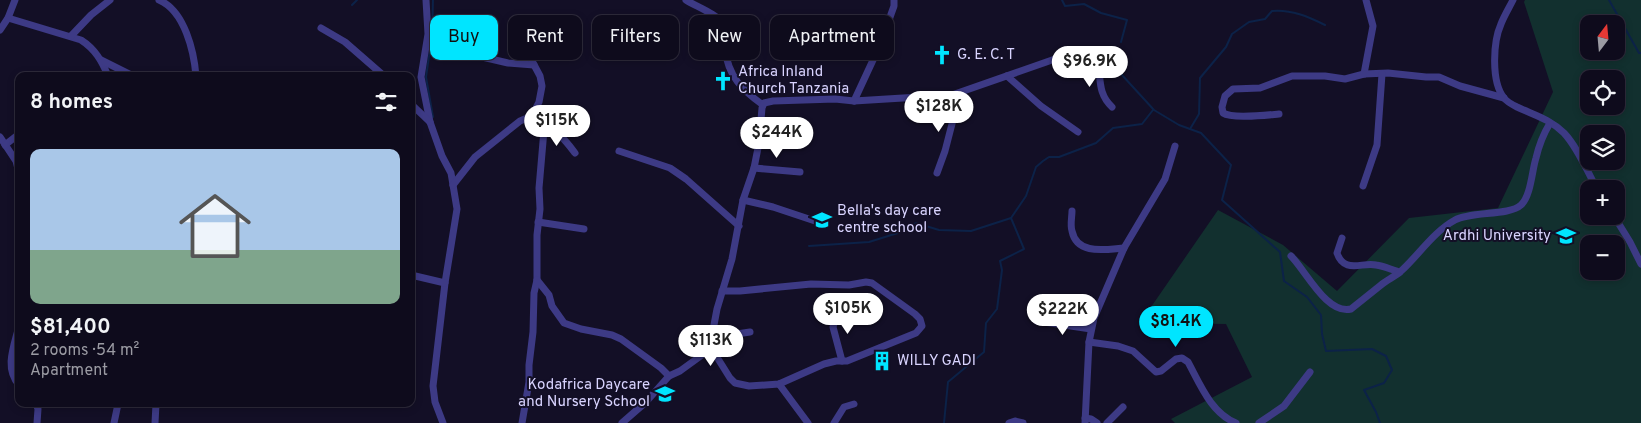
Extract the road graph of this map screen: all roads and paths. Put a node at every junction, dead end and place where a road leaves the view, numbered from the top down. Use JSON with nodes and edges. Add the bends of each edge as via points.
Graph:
{"nodes":[{"id":1,"x":15,"y":0,"type":"edge"},
{"id":2,"x":110,"y":0,"type":"edge"},
{"id":3,"x":159,"y":0,"type":"edge"},
{"id":4,"x":426,"y":0,"type":"edge"},
{"id":5,"x":686,"y":0,"type":"edge"},
{"id":6,"x":894,"y":0,"type":"edge"},
{"id":7,"x":1366,"y":0,"type":"edge"},
{"id":8,"x":1513,"y":0,"type":"edge"},
{"id":9,"x":8,"y":18,"type":"junction"},
{"id":10,"x":1,"y":26,"type":"edge"},
{"id":11,"x":321,"y":28,"type":"dead end"},
{"id":12,"x":71,"y":36,"type":"junction"},
{"id":13,"x":101,"y":60,"type":"junction"},
{"id":14,"x":495,"y":60,"type":"edge"},
{"id":15,"x":532,"y":60,"type":"edge"},
{"id":16,"x":534,"y":66,"type":"junction"},
{"id":17,"x":106,"y":72,"type":"edge"},
{"id":18,"x":125,"y":72,"type":"edge"},
{"id":19,"x":196,"y":72,"type":"edge"},
{"id":20,"x":379,"y":72,"type":"edge"},
{"id":21,"x":1364,"y":74,"type":"junction"},
{"id":22,"x":1382,"y":74,"type":"junction"},
{"id":23,"x":1007,"y":76,"type":"junction"},
{"id":24,"x":952,"y":95,"type":"junction"},
{"id":25,"x":1504,"y":98,"type":"junction"},
{"id":26,"x":854,"y":101,"type":"junction"},
{"id":27,"x":763,"y":105,"type":"junction"},
{"id":28,"x":1112,"y":107,"type":"dead end"},
{"id":29,"x":415,"y":108,"type":"edge"},
{"id":30,"x":1279,"y":114,"type":"dead end"},
{"id":31,"x":532,"y":116,"type":"junction"},
{"id":32,"x":430,"y":122,"type":"junction"},
{"id":33,"x":1550,"y":123,"type":"junction"},
{"id":34,"x":544,"y":130,"type":"junction"},
{"id":35,"x":1078,"y":132,"type":"dead end"},
{"id":36,"x":0,"y":137,"type":"edge"},
{"id":37,"x":15,"y":137,"type":"edge"},
{"id":38,"x":5,"y":144,"type":"junction"},
{"id":39,"x":1175,"y":146,"type":"dead end"},
{"id":40,"x":619,"y":151,"type":"dead end"},
{"id":41,"x":575,"y":152,"type":"dead end"},
{"id":42,"x":15,"y":157,"type":"edge"},
{"id":43,"x":754,"y":168,"type":"junction"},
{"id":44,"x":800,"y":172,"type":"dead end"},
{"id":45,"x":937,"y":173,"type":"dead end"},
{"id":46,"x":1592,"y":180,"type":"edge"},
{"id":47,"x":453,"y":185,"type":"junction"},
{"id":48,"x":1363,"y":186,"type":"dead end"},
{"id":49,"x":743,"y":200,"type":"junction"},
{"id":50,"x":1072,"y":210,"type":"dead end"},
{"id":51,"x":815,"y":221,"type":"dead end"},
{"id":52,"x":538,"y":222,"type":"junction"},
{"id":53,"x":1620,"y":225,"type":"edge"},
{"id":54,"x":738,"y":226,"type":"junction"},
{"id":55,"x":584,"y":229,"type":"dead end"},
{"id":56,"x":1342,"y":238,"type":"dead end"},
{"id":57,"x":1124,"y":248,"type":"junction"},
{"id":58,"x":1291,"y":256,"type":"dead end"},
{"id":59,"x":1641,"y":264,"type":"edge"},
{"id":60,"x":1400,"y":272,"type":"junction"},
{"id":61,"x":415,"y":276,"type":"edge"},
{"id":62,"x":537,"y":280,"type":"junction"},
{"id":63,"x":445,"y":283,"type":"junction"},
{"id":64,"x":722,"y":291,"type":"junction"},
{"id":65,"x":838,"y":310,"type":"dead end"},
{"id":66,"x":1037,"y":321,"type":"dead end"},
{"id":67,"x":1091,"y":329,"type":"junction"},
{"id":68,"x":750,"y":332,"type":"dead end"},
{"id":69,"x":15,"y":342,"type":"edge"},
{"id":70,"x":710,"y":342,"type":"junction"},
{"id":71,"x":1089,"y":342,"type":"junction"},
{"id":72,"x":842,"y":361,"type":"junction"},
{"id":73,"x":1310,"y":372,"type":"dead end"},
{"id":74,"x":669,"y":376,"type":"junction"},
{"id":75,"x":15,"y":381,"type":"edge"},
{"id":76,"x":779,"y":384,"type":"junction"},
{"id":77,"x":854,"y":404,"type":"dead end"},
{"id":78,"x":37,"y":407,"type":"edge"},
{"id":79,"x":117,"y":407,"type":"edge"},
{"id":80,"x":156,"y":407,"type":"edge"},
{"id":81,"x":1123,"y":407,"type":"dead end"},
{"id":82,"x":1085,"y":421,"type":"edge"},
{"id":83,"x":37,"y":423,"type":"edge"},
{"id":84,"x":114,"y":423,"type":"edge"},
{"id":85,"x":155,"y":423,"type":"edge"},
{"id":86,"x":443,"y":423,"type":"edge"},
{"id":87,"x":522,"y":423,"type":"edge"},
{"id":88,"x":622,"y":423,"type":"edge"},
{"id":89,"x":808,"y":423,"type":"edge"},
{"id":90,"x":834,"y":423,"type":"edge"},
{"id":91,"x":1009,"y":423,"type":"edge"},
{"id":92,"x":1023,"y":423,"type":"edge"},
{"id":93,"x":1097,"y":423,"type":"edge"},
{"id":94,"x":1107,"y":423,"type":"edge"},
{"id":95,"x":1236,"y":423,"type":"edge"},
{"id":96,"x":1260,"y":423,"type":"edge"}],
"edges":[{"from":1,"to":9,"type":"street"},
{"from":2,"to":12,"type":"street"},
{"from":3,"to":19,"type":"street","via":[[169,6],[184,28],[195,59]]},
{"from":4,"to":32,"type":"street","via":[[428,34],[421,77]]},
{"from":5,"to":27,"type":"street","via":[[721,22],[732,74],[742,90]]},
{"from":6,"to":26,"type":"street","via":[[880,46]]},
{"from":7,"to":21,"type":"street","via":[[1373,26]]},
{"from":8,"to":25,"type":"street","via":[[1501,23],[1495,52],[1495,73]]},
{"from":9,"to":10,"type":"street"},
{"from":9,"to":12,"type":"street"},
{"from":11,"to":20,"type":"street","via":[[345,42]]},
{"from":12,"to":13,"type":"street","via":[[89,45]]},
{"from":13,"to":17,"type":"street"},
{"from":13,"to":18,"type":"street"},
{"from":14,"to":16,"type":"street"},
{"from":15,"to":16,"type":"street"},
{"from":16,"to":31,"type":"street","via":[[542,86]]},
{"from":21,"to":22,"type":"street"},
{"from":21,"to":30,"type":"street","via":[[1345,79],[1292,76],[1260,88],[1233,89],[1225,96],[1222,107],[1226,116],[1234,117]]},
{"from":22,"to":25,"type":"street","via":[[1438,77]]},
{"from":22,"to":48,"type":"street","via":[[1377,145]]},
{"from":23,"to":24,"type":"street"},
{"from":23,"to":28,"type":"street","via":[[1055,59],[1094,52],[1102,96]]},
{"from":23,"to":35,"type":"street"},
{"from":24,"to":26,"type":"street"},
{"from":24,"to":45,"type":"street","via":[[953,120]]},
{"from":25,"to":33,"type":"street"},
{"from":26,"to":27,"type":"street","via":[[774,101]]},
{"from":27,"to":43,"type":"street"},
{"from":29,"to":32,"type":"street"},
{"from":31,"to":34,"type":"street","via":[[539,119]]},
{"from":31,"to":47,"type":"street","via":[[520,121],[475,157]]},
{"from":32,"to":47,"type":"street"},
{"from":33,"to":46,"type":"street","via":[[1564,133]]},
{"from":33,"to":60,"type":"street","via":[[1536,156],[1525,200],[1520,206],[1454,220]]},
{"from":34,"to":41,"type":"street","via":[[552,130],[562,136]]},
{"from":34,"to":52,"type":"street"},
{"from":36,"to":38,"type":"street"},
{"from":37,"to":38,"type":"street"},
{"from":38,"to":42,"type":"street"},
{"from":39,"to":57,"type":"street","via":[[1165,179]]},
{"from":40,"to":54,"type":"street","via":[[660,164],[686,179]]},
{"from":43,"to":44,"type":"street"},
{"from":43,"to":49,"type":"street"},
{"from":47,"to":63,"type":"street","via":[[458,209]]},
{"from":49,"to":51,"type":"street"},
{"from":49,"to":54,"type":"street"},
{"from":50,"to":57,"type":"street","via":[[1072,232],[1081,245],[1099,250]]},
{"from":52,"to":55,"type":"street"},
{"from":52,"to":62,"type":"street"},
{"from":53,"to":59,"type":"street"},
{"from":54,"to":64,"type":"street"},
{"from":56,"to":60,"type":"street","via":[[1337,253],[1345,263],[1357,267],[1377,265]]},
{"from":57,"to":67,"type":"street"},
{"from":58,"to":60,"type":"street","via":[[1317,291],[1339,309],[1351,309]]},
{"from":61,"to":63,"type":"street"},
{"from":62,"to":74,"type":"street","via":[[564,323],[621,339]]},
{"from":62,"to":87,"type":"street","via":[[529,382]]},
{"from":63,"to":86,"type":"street","via":[[433,386]]},
{"from":64,"to":70,"type":"street"},
{"from":64,"to":72,"type":"street","via":[[866,282],[872,283],[920,319],[922,326],[916,333]]},
{"from":65,"to":72,"type":"street","via":[[833,327]]},
{"from":66,"to":67,"type":"street"},
{"from":67,"to":71,"type":"street"},
{"from":68,"to":70,"type":"street"},
{"from":69,"to":75,"type":"street","via":[[11,373]]},
{"from":70,"to":74,"type":"street","via":[[702,355]]},
{"from":70,"to":76,"type":"street","via":[[735,383],[749,386]]},
{"from":71,"to":82,"type":"street"},
{"from":71,"to":95,"type":"street","via":[[1133,351],[1156,372],[1176,359],[1184,359],[1215,408]]},
{"from":72,"to":76,"type":"street","via":[[824,364]]},
{"from":73,"to":96,"type":"street","via":[[1284,406]]},
{"from":74,"to":88,"type":"street"},
{"from":76,"to":89,"type":"street"},
{"from":77,"to":90,"type":"street","via":[[844,407]]},
{"from":78,"to":83,"type":"street"},
{"from":79,"to":84,"type":"street"},
{"from":80,"to":85,"type":"street"},
{"from":81,"to":94,"type":"street"},
{"from":82,"to":93,"type":"street"},
{"from":91,"to":92,"type":"street"}]}
